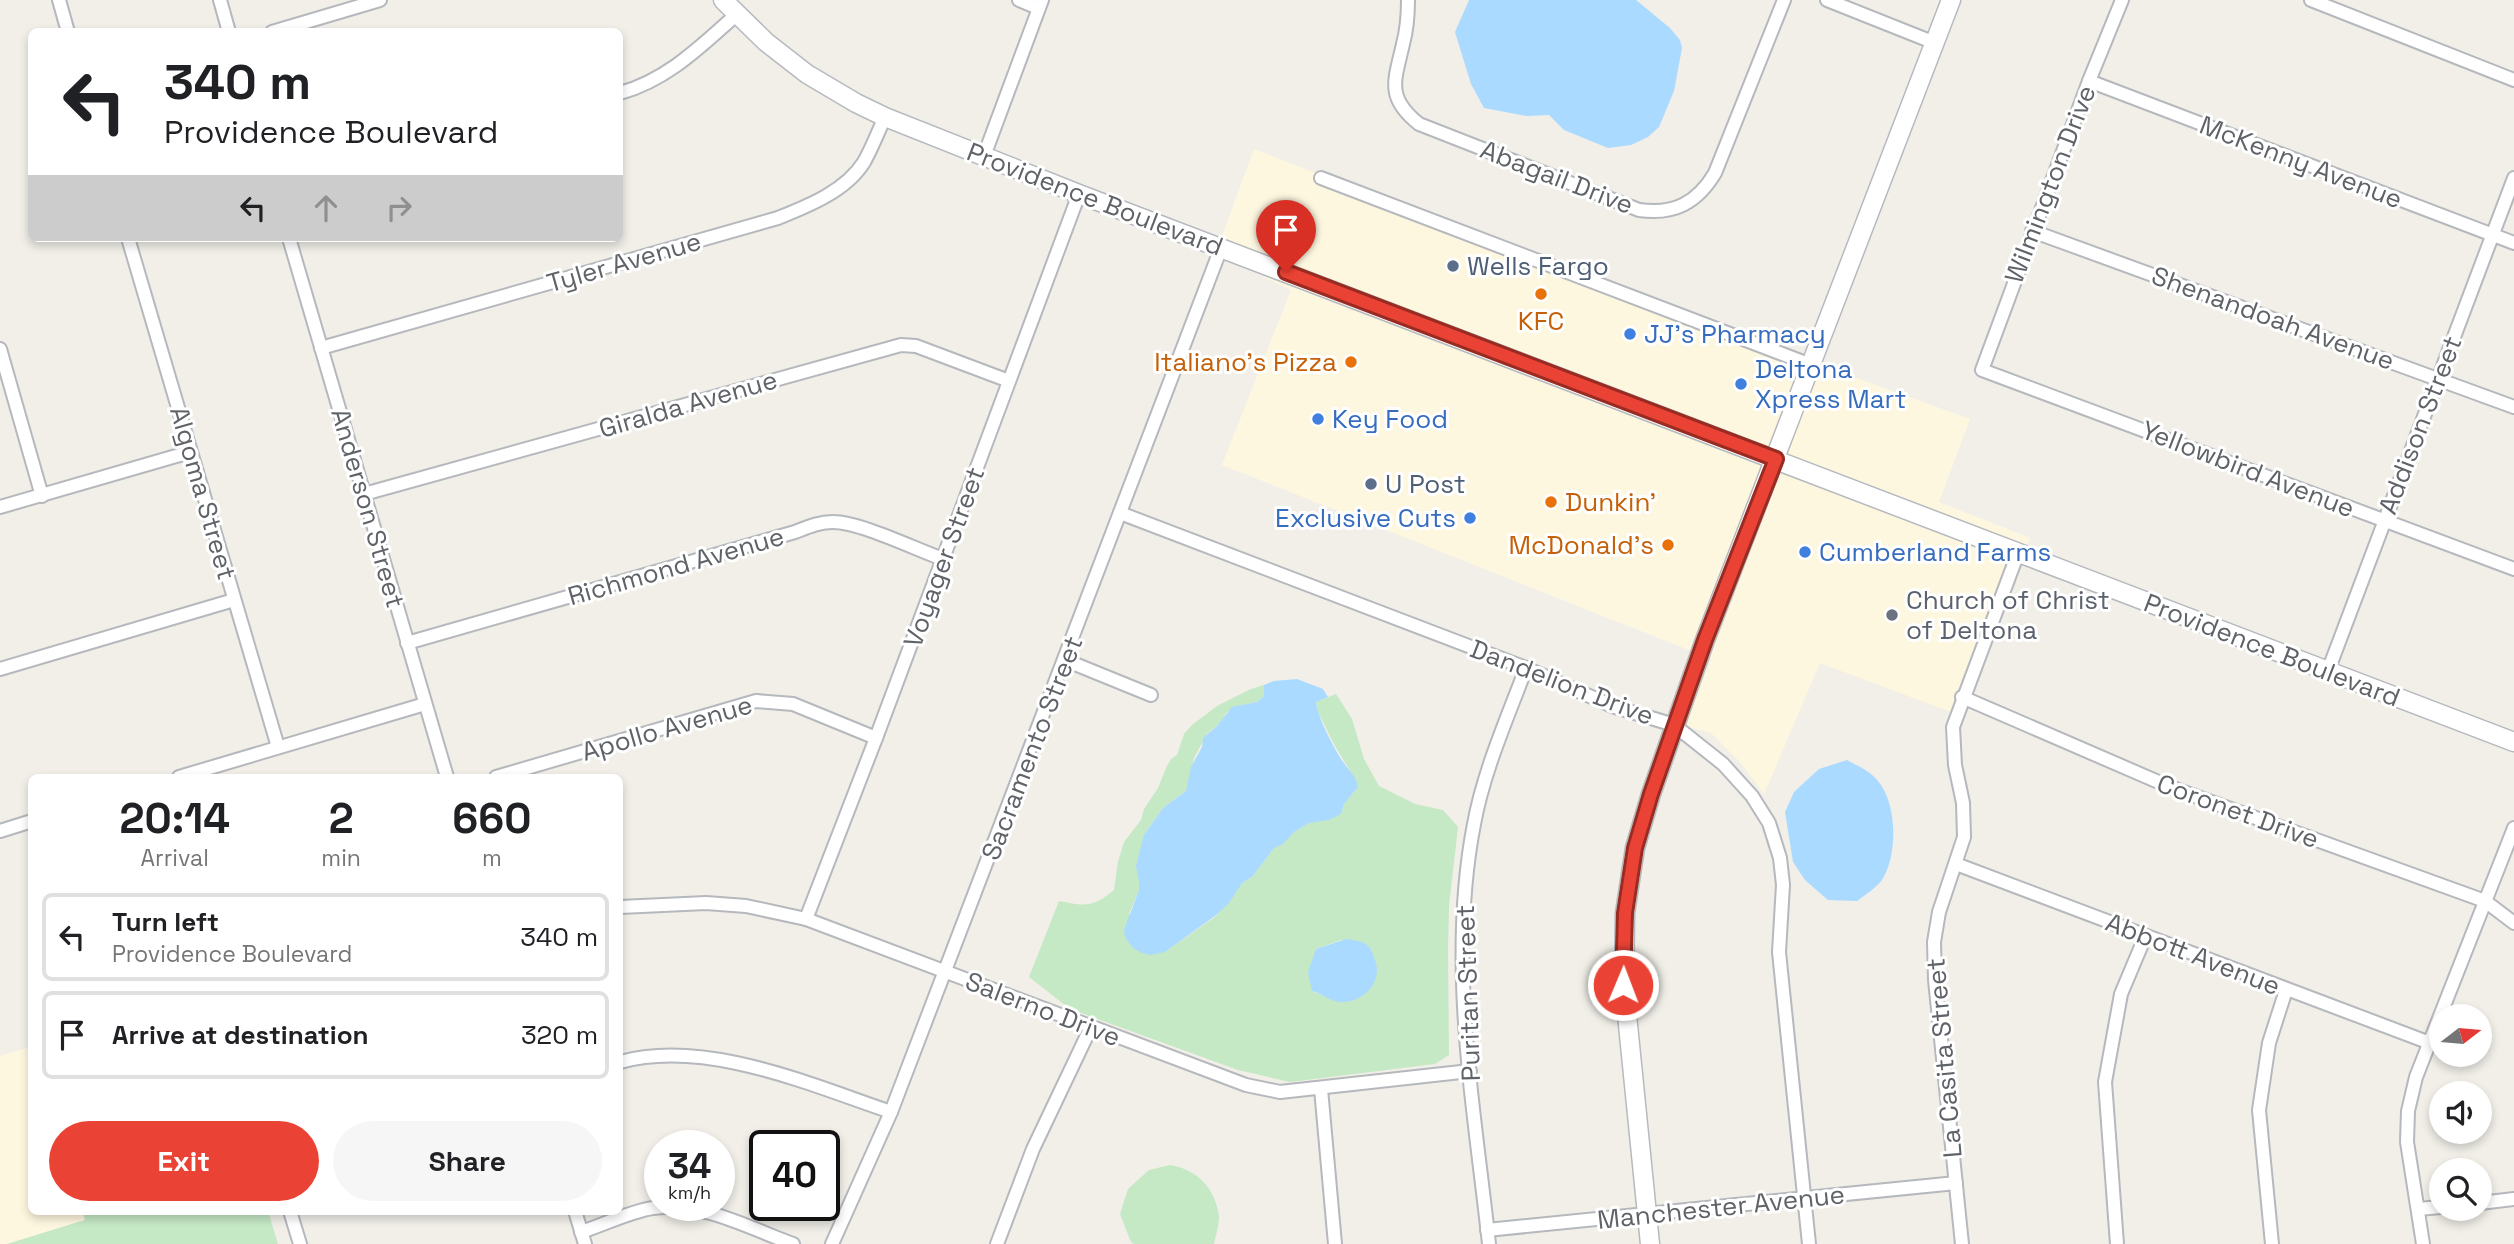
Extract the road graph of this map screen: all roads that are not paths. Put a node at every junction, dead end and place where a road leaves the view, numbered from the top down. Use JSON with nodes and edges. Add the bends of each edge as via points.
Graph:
{"nodes":[{"id":1,"x":59,"y":0,"type":"edge"},
{"id":2,"x":220,"y":0,"type":"edge"},
{"id":3,"x":380,"y":0,"type":"edge"},
{"id":4,"x":723,"y":0,"type":"edge"},
{"id":5,"x":1019,"y":0,"type":"edge"},
{"id":6,"x":1408,"y":0,"type":"edge"},
{"id":7,"x":1784,"y":0,"type":"edge"},
{"id":8,"x":1827,"y":0,"type":"edge"},
{"id":9,"x":1951,"y":0,"type":"edge"},
{"id":10,"x":2122,"y":0,"type":"edge"},
{"id":11,"x":2311,"y":0,"type":"edge"},
{"id":12,"x":1040,"y":4,"type":"edge"},
{"id":13,"x":736,"y":15,"type":"junction"},
{"id":14,"x":67,"y":28,"type":"edge"},
{"id":15,"x":228,"y":28,"type":"edge"},
{"id":16,"x":285,"y":28,"type":"edge"},
{"id":17,"x":1935,"y":43,"type":"junction"},
{"id":18,"x":2514,"y":80,"type":"edge"},
{"id":19,"x":2089,"y":81,"type":"junction"},
{"id":20,"x":623,"y":92,"type":"edge"},
{"id":21,"x":885,"y":117,"type":"junction"},
{"id":22,"x":984,"y":156,"type":"junction"},
{"id":23,"x":1321,"y":178,"type":"dead end"},
{"id":24,"x":2514,"y":178,"type":"edge"},
{"id":25,"x":1079,"y":194,"type":"junction"},
{"id":26,"x":2032,"y":231,"type":"junction"},
{"id":27,"x":2492,"y":235,"type":"junction"},
{"id":28,"x":129,"y":242,"type":"edge"},
{"id":29,"x":290,"y":242,"type":"edge"},
{"id":30,"x":2514,"y":243,"type":"edge"},
{"id":31,"x":1221,"y":248,"type":"junction"},
{"id":32,"x":321,"y":348,"type":"junction"},
{"id":33,"x":0,"y":349,"type":"edge"},
{"id":34,"x":1811,"y":365,"type":"junction"},
{"id":35,"x":1982,"y":370,"type":"joint"},
{"id":36,"x":2439,"y":378,"type":"junction"},
{"id":37,"x":1009,"y":381,"type":"junction"},
{"id":38,"x":2514,"y":407,"type":"edge"},
{"id":39,"x":190,"y":452,"type":"junction"},
{"id":40,"x":1776,"y":459,"type":"junction"},
{"id":41,"x":364,"y":494,"type":"junction"},
{"id":42,"x":42,"y":496,"type":"junction"},
{"id":43,"x":0,"y":507,"type":"edge"},
{"id":44,"x":1120,"y":513,"type":"junction"},
{"id":45,"x":2384,"y":520,"type":"junction"},
{"id":46,"x":2018,"y":553,"type":"junction"},
{"id":47,"x":943,"y":559,"type":"junction"},
{"id":48,"x":2514,"y":569,"type":"edge"},
{"id":49,"x":234,"y":600,"type":"junction"},
{"id":50,"x":407,"y":643,"type":"junction"},
{"id":51,"x":1065,"y":660,"type":"junction"},
{"id":52,"x":1526,"y":667,"type":"junction"},
{"id":53,"x":0,"y":669,"type":"edge"},
{"id":54,"x":2328,"y":671,"type":"junction"},
{"id":55,"x":1151,"y":695,"type":"dead end"},
{"id":56,"x":1962,"y":697,"type":"junction"},
{"id":57,"x":425,"y":704,"type":"junction"},
{"id":58,"x":1674,"y":725,"type":"junction"},
{"id":59,"x":876,"y":738,"type":"junction"},
{"id":60,"x":2514,"y":742,"type":"edge"},
{"id":61,"x":278,"y":747,"type":"junction"},
{"id":62,"x":189,"y":774,"type":"edge"},
{"id":63,"x":446,"y":774,"type":"edge"},
{"id":64,"x":506,"y":774,"type":"edge"},
{"id":65,"x":28,"y":822,"type":"edge"},
{"id":66,"x":2514,"y":828,"type":"edge"},
{"id":67,"x":0,"y":831,"type":"edge"},
{"id":68,"x":1956,"y":864,"type":"junction"},
{"id":69,"x":2485,"y":901,"type":"junction"},
{"id":70,"x":623,"y":907,"type":"edge"},
{"id":71,"x":806,"y":919,"type":"junction"},
{"id":72,"x":2514,"y":923,"type":"edge"},
{"id":73,"x":2145,"y":937,"type":"junction"},
{"id":74,"x":945,"y":972,"type":"junction"},
{"id":75,"x":2286,"y":990,"type":"junction"},
{"id":76,"x":2445,"y":1004,"type":"edge"},
{"id":77,"x":1091,"y":1027,"type":"junction"},
{"id":78,"x":2429,"y":1043,"type":"edge"},
{"id":79,"x":2429,"y":1045,"type":"edge"},
{"id":80,"x":623,"y":1062,"type":"edge"},
{"id":81,"x":1470,"y":1071,"type":"junction"},
{"id":82,"x":1321,"y":1089,"type":"junction"},
{"id":83,"x":891,"y":1112,"type":"junction"},
{"id":84,"x":1956,"y":1183,"type":"junction"},
{"id":85,"x":1803,"y":1197,"type":"junction"},
{"id":86,"x":2514,"y":1199,"type":"edge"},
{"id":87,"x":2492,"y":1202,"type":"edge"},
{"id":88,"x":2429,"y":1208,"type":"edge"},
{"id":89,"x":2418,"y":1209,"type":"junction"},
{"id":90,"x":291,"y":1215,"type":"edge"},
{"id":91,"x":576,"y":1215,"type":"edge"},
{"id":92,"x":1647,"y":1215,"type":"junction"},
{"id":93,"x":1487,"y":1230,"type":"junction"},
{"id":94,"x":583,"y":1238,"type":"edge"},
{"id":95,"x":300,"y":1244,"type":"edge"},
{"id":96,"x":793,"y":1244,"type":"edge"},
{"id":97,"x":832,"y":1244,"type":"edge"},
{"id":98,"x":997,"y":1244,"type":"edge"},
{"id":99,"x":1335,"y":1244,"type":"edge"},
{"id":100,"x":1489,"y":1244,"type":"edge"},
{"id":101,"x":1650,"y":1244,"type":"edge"},
{"id":102,"x":1809,"y":1244,"type":"edge"},
{"id":103,"x":1962,"y":1244,"type":"edge"},
{"id":104,"x":2117,"y":1244,"type":"edge"},
{"id":105,"x":2272,"y":1244,"type":"edge"},
{"id":106,"x":2423,"y":1244,"type":"edge"}],
"edges":[{"from":1,"to":14,"type":"street"},
{"from":2,"to":15,"type":"street"},
{"from":3,"to":16,"type":"street"},
{"from":4,"to":13,"type":"main road","name":"Providence Boulevard"},
{"from":5,"to":12,"type":"street"},
{"from":6,"to":7,"type":"street","name":"Abagail Drive","via":[[1394,83],[1408,115],[1419,124],[1639,210],[1657,212],[1683,206],[1711,180]]},
{"from":8,"to":17,"type":"street"},
{"from":9,"to":17,"type":"main road"},
{"from":10,"to":19,"type":"street","name":"Wilmington Drive"},
{"from":11,"to":18,"type":"street"},
{"from":12,"to":22,"type":"street"},
{"from":13,"to":20,"type":"street","via":[[681,63]]},
{"from":13,"to":21,"type":"main road","name":"Providence Boulevard","via":[[807,74]]},
{"from":17,"to":34,"type":"main road"},
{"from":19,"to":26,"type":"street","name":"Wilmington Drive"},
{"from":19,"to":27,"type":"street","name":"McKenny Avenue"},
{"from":21,"to":22,"type":"main road","name":"Providence Boulevard"},
{"from":21,"to":32,"type":"street","name":"Tyler Avenue","via":[[863,164],[815,203],[778,218]]},
{"from":22,"to":25,"type":"main road","name":"Providence Boulevard"},
{"from":23,"to":34,"type":"street"},
{"from":24,"to":27,"type":"street","name":"Addison Street"},
{"from":25,"to":31,"type":"main road","name":"Providence Boulevard"},
{"from":25,"to":37,"type":"street","name":"Voyager Street"},
{"from":26,"to":35,"type":"street","name":"Wilmington Drive"},
{"from":26,"to":36,"type":"street","name":"Shenandoah Avenue"},
{"from":27,"to":30,"type":"street","name":"McKenny Avenue"},
{"from":27,"to":36,"type":"street","name":"Addison Street"},
{"from":28,"to":39,"type":"street","name":"Algoma Street"},
{"from":29,"to":32,"type":"street","name":"Anderson Street"},
{"from":31,"to":40,"type":"main road","name":"Providence Boulevard"},
{"from":31,"to":44,"type":"street","name":"Sacramento Street"},
{"from":32,"to":41,"type":"street","name":"Anderson Street"},
{"from":33,"to":42,"type":"street"},
{"from":34,"to":40,"type":"main road"},
{"from":35,"to":45,"type":"street","name":"Yellowbird Avenue"},
{"from":36,"to":38,"type":"street","name":"Shenandoah Avenue"},
{"from":36,"to":45,"type":"street","name":"Addison Street"},
{"from":37,"to":41,"type":"street","name":"Giralda Avenue","via":[[916,346],[901,345]]},
{"from":37,"to":47,"type":"street","name":"Voyager Street"},
{"from":39,"to":42,"type":"street"},
{"from":39,"to":49,"type":"street","name":"Algoma Street"},
{"from":40,"to":46,"type":"main road","name":"Providence Boulevard"},
{"from":40,"to":58,"type":"main road"},
{"from":41,"to":50,"type":"street","name":"Anderson Street"},
{"from":42,"to":43,"type":"street"},
{"from":44,"to":51,"type":"street","name":"Sacramento Street"},
{"from":44,"to":52,"type":"street","name":"Dandelion Drive"},
{"from":45,"to":48,"type":"street","name":"Yellowbird Avenue"},
{"from":45,"to":54,"type":"street","name":"Addison Street"},
{"from":46,"to":54,"type":"main road","name":"Providence Boulevard"},
{"from":46,"to":56,"type":"street","name":"La Casita Street"},
{"from":47,"to":50,"type":"street","name":"Richmond Avenue","via":[[851,525],[814,524]]},
{"from":47,"to":59,"type":"street","name":"Voyager Street"},
{"from":49,"to":53,"type":"street"},
{"from":49,"to":61,"type":"street","name":"Algoma Street"},
{"from":50,"to":57,"type":"street","name":"Anderson Street"},
{"from":51,"to":55,"type":"street"},
{"from":51,"to":74,"type":"street","name":"Sacramento Street"},
{"from":52,"to":58,"type":"street","name":"Dandelion Drive","via":[[1612,706]]},
{"from":52,"to":81,"type":"street","name":"Puritan Street","via":[[1484,782],[1464,892],[1461,966]]},
{"from":54,"to":60,"type":"main road","name":"Providence Boulevard"},
{"from":56,"to":68,"type":"street","name":"La Casita Street","via":[[1953,727],[1964,836]]},
{"from":56,"to":69,"type":"street","name":"Coronet Drive","via":[[2170,787]]},
{"from":57,"to":61,"type":"street"},
{"from":57,"to":63,"type":"street","name":"Anderson Street"},
{"from":58,"to":85,"type":"street","name":"Dandelion Drive","via":[[1723,764],[1752,796],[1769,823],[1780,858],[1779,952]]},
{"from":58,"to":92,"type":"main road","via":[[1635,848],[1625,913],[1623,985]]},
{"from":59,"to":64,"type":"street","name":"Apollo Avenue","via":[[793,704],[756,701]]},
{"from":59,"to":71,"type":"street","name":"Voyager Street"},
{"from":61,"to":62,"type":"street"},
{"from":65,"to":67,"type":"street"},
{"from":66,"to":69,"type":"street"},
{"from":68,"to":73,"type":"street","name":"Abbott Avenue"},
{"from":68,"to":84,"type":"street","name":"La Casita Street","via":[[1938,912],[1934,942]]},
{"from":69,"to":72,"type":"street","name":"Coronet Drive"},
{"from":69,"to":76,"type":"street"},
{"from":70,"to":71,"type":"street","name":"Salerno Drive","via":[[706,903]]},
{"from":71,"to":74,"type":"street","name":"Salerno Drive"},
{"from":73,"to":75,"type":"street","name":"Abbott Avenue"},
{"from":73,"to":104,"type":"street","via":[[2121,994],[2105,1082]]},
{"from":74,"to":77,"type":"street","name":"Salerno Drive"},
{"from":74,"to":83,"type":"street","name":"Sacramento Street"},
{"from":75,"to":78,"type":"street","name":"Abbott Avenue"},
{"from":75,"to":105,"type":"street","via":[[2269,1043],[2259,1110]]},
{"from":77,"to":82,"type":"street","name":"Salerno Drive","via":[[1246,1085],[1280,1092]]},
{"from":77,"to":98,"type":"street","via":[[1033,1149]]},
{"from":79,"to":89,"type":"street","via":[[2408,1111],[2407,1142]]},
{"from":80,"to":83,"type":"street","via":[[678,1056],[730,1061]]},
{"from":81,"to":82,"type":"street","name":"Salerno Drive"},
{"from":81,"to":93,"type":"street","name":"Puritan Street"},
{"from":82,"to":99,"type":"street"},
{"from":83,"to":97,"type":"street","name":"Sacramento Street"},
{"from":84,"to":85,"type":"street","name":"Manchester Avenue"},
{"from":84,"to":103,"type":"street","name":"La Casita Street"},
{"from":85,"to":92,"type":"street","name":"Manchester Avenue"},
{"from":85,"to":102,"type":"street","name":"Dandelion Drive"},
{"from":86,"to":87,"type":"street"},
{"from":88,"to":89,"type":"street"},
{"from":89,"to":106,"type":"street"},
{"from":90,"to":95,"type":"street"},
{"from":91,"to":94,"type":"street"},
{"from":92,"to":93,"type":"street","name":"Manchester Avenue"},
{"from":92,"to":101,"type":"main road"},
{"from":93,"to":100,"type":"street","name":"Puritan Street"},
{"from":94,"to":96,"type":"street","via":[[652,1208],[684,1208]]}]}
